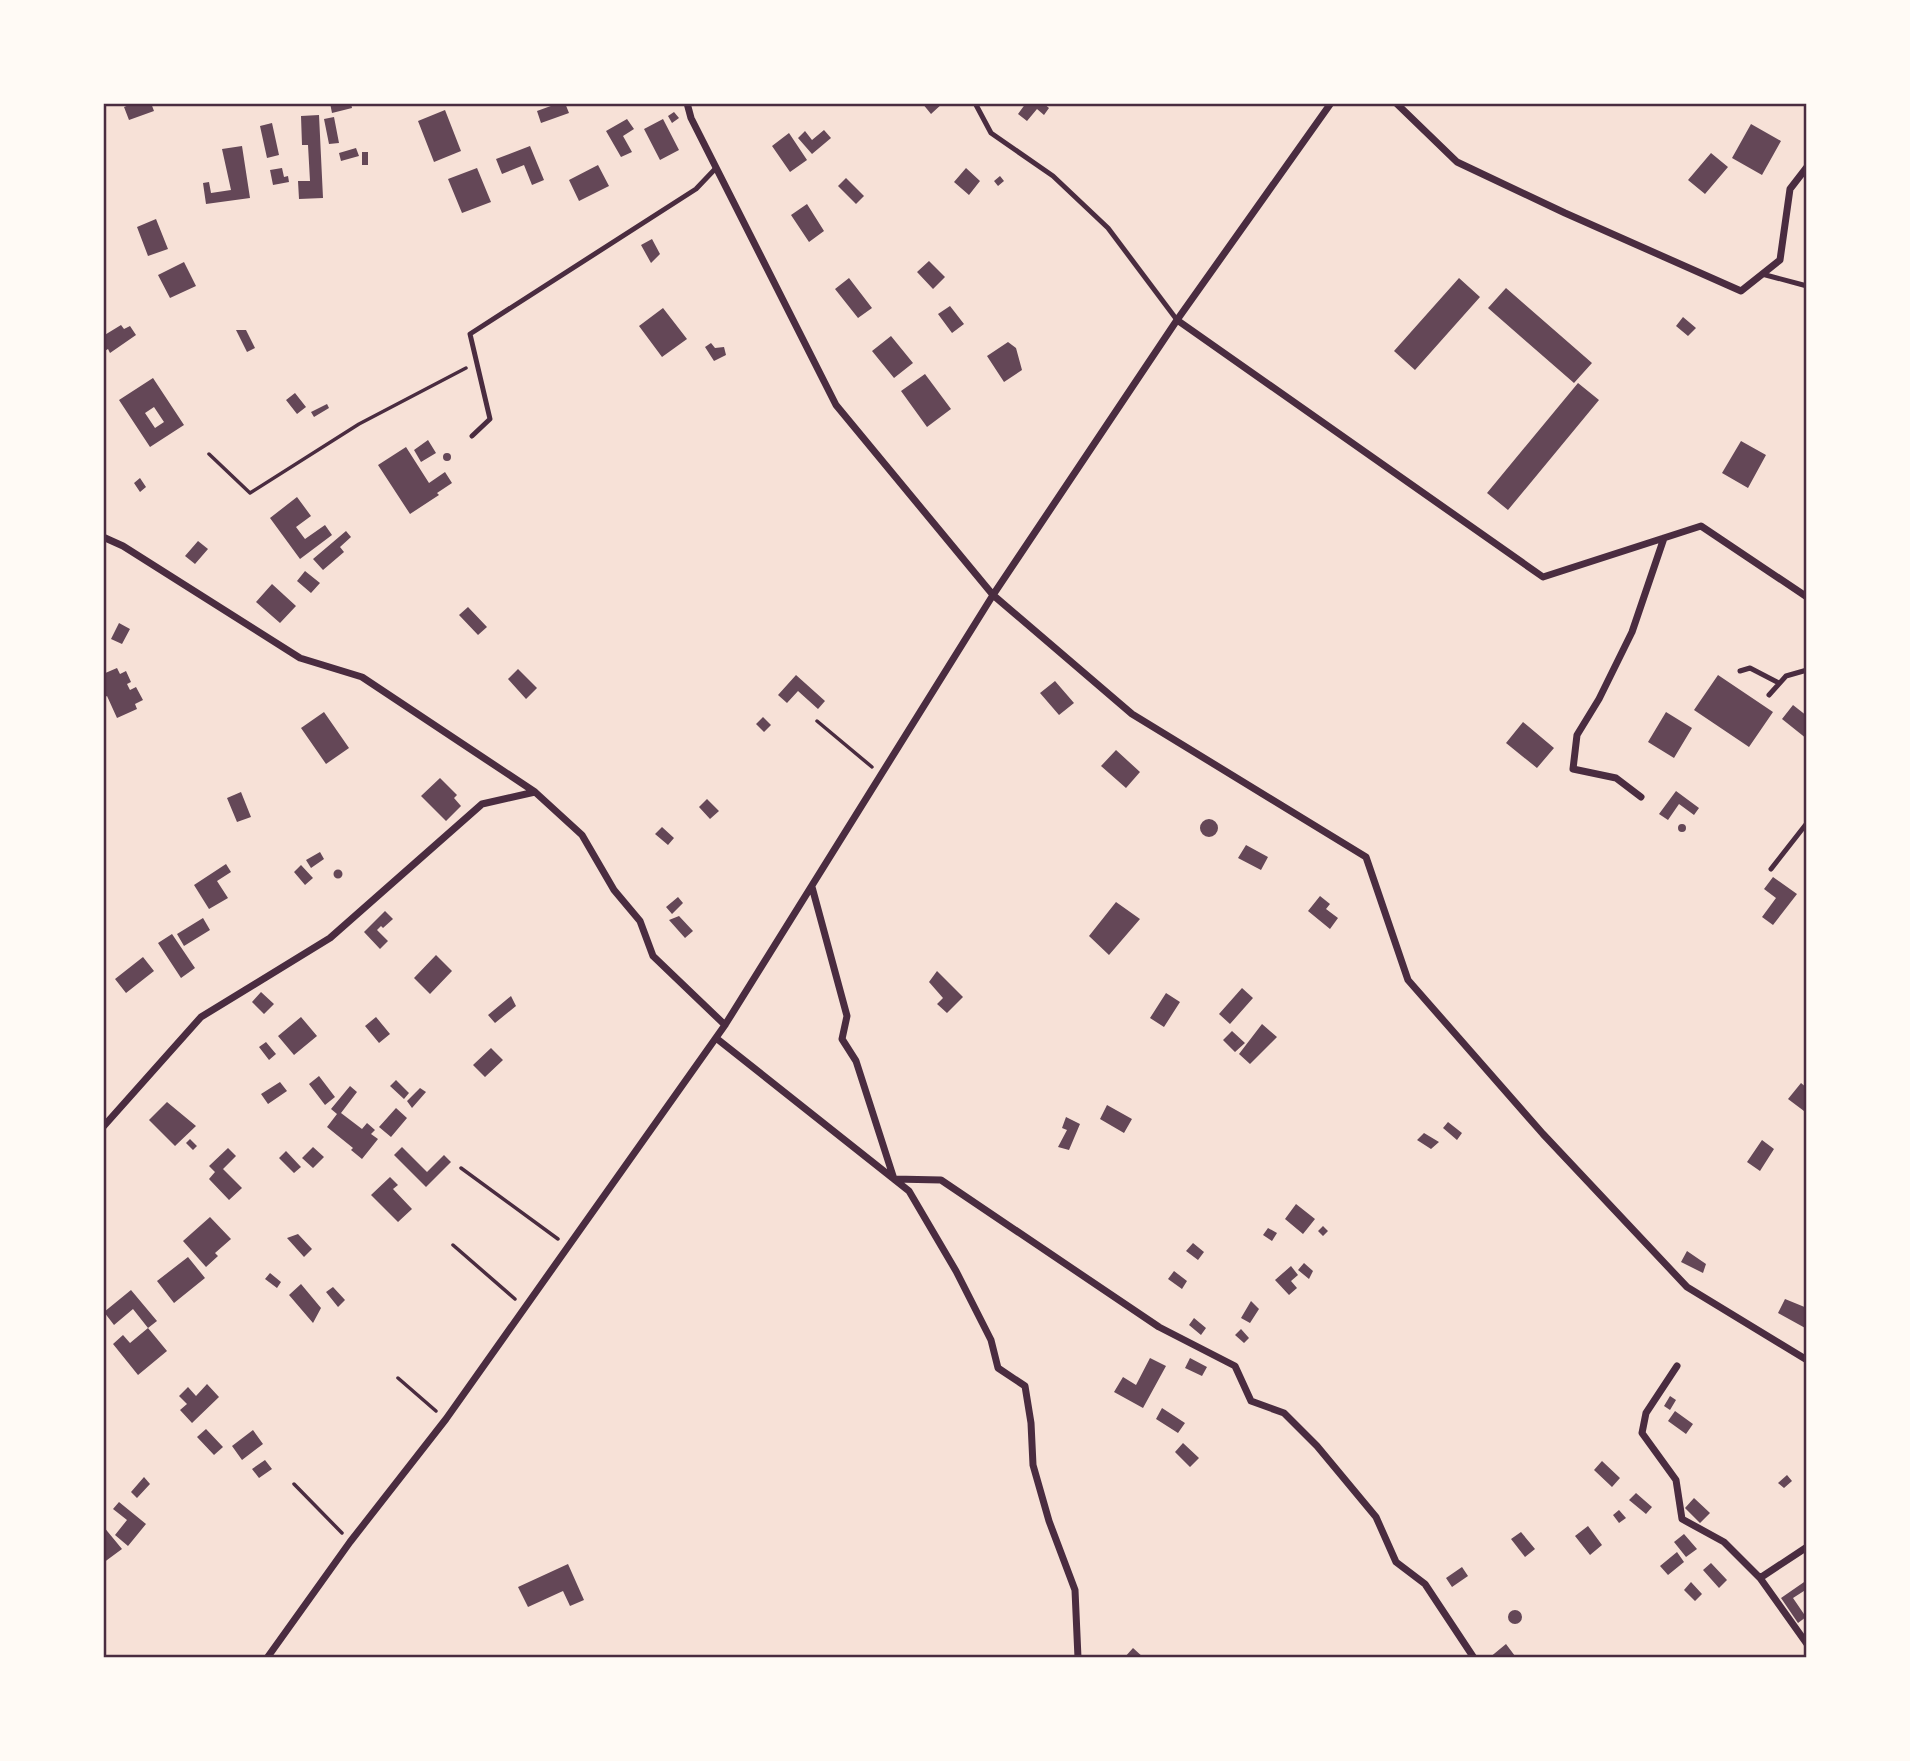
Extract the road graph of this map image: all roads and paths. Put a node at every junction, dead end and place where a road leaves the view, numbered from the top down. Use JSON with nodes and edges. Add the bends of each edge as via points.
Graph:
{"nodes":[{"id":1,"x":687,"y":103,"type":"edge"},
{"id":2,"x":975,"y":103,"type":"edge"},
{"id":3,"x":1331,"y":103,"type":"edge"},
{"id":4,"x":1396,"y":103,"type":"edge"},
{"id":5,"x":1807,"y":167,"type":"edge"},
{"id":6,"x":716,"y":168,"type":"junction"},
{"id":7,"x":1762,"y":274,"type":"junction"},
{"id":8,"x":1807,"y":286,"type":"edge"},
{"id":9,"x":1177,"y":320,"type":"junction"},
{"id":10,"x":477,"y":362,"type":"junction"},
{"id":11,"x":472,"y":436,"type":"dead end"},
{"id":12,"x":209,"y":454,"type":"dead end"},
{"id":13,"x":103,"y":537,"type":"edge"},
{"id":14,"x":1664,"y":538,"type":"junction"},
{"id":15,"x":993,"y":595,"type":"junction"},
{"id":16,"x":1807,"y":597,"type":"edge"},
{"id":17,"x":1807,"y":670,"type":"edge"},
{"id":18,"x":1740,"y":671,"type":"dead end"},
{"id":19,"x":1779,"y":683,"type":"junction"},
{"id":20,"x":1769,"y":695,"type":"dead end"},
{"id":21,"x":817,"y":721,"type":"dead end"},
{"id":22,"x":882,"y":775,"type":"junction"},
{"id":23,"x":535,"y":792,"type":"junction"},
{"id":24,"x":1641,"y":797,"type":"dead end"},
{"id":25,"x":1807,"y":823,"type":"edge"},
{"id":26,"x":1771,"y":869,"type":"dead end"},
{"id":27,"x":811,"y":887,"type":"junction"},
{"id":28,"x":725,"y":1025,"type":"junction"},
{"id":29,"x":716,"y":1038,"type":"junction"},
{"id":30,"x":103,"y":1127,"type":"edge"},
{"id":31,"x":461,"y":1168,"type":"dead end"},
{"id":32,"x":894,"y":1179,"type":"junction"},
{"id":33,"x":453,"y":1245,"type":"dead end"},
{"id":34,"x":568,"y":1246,"type":"junction"},
{"id":35,"x":525,"y":1308,"type":"junction"},
{"id":36,"x":1807,"y":1360,"type":"edge"},
{"id":37,"x":1677,"y":1366,"type":"dead end"},
{"id":38,"x":398,"y":1378,"type":"dead end"},
{"id":39,"x":446,"y":1419,"type":"junction"},
{"id":40,"x":294,"y":1484,"type":"dead end"},
{"id":41,"x":350,"y":1542,"type":"junction"},
{"id":42,"x":1807,"y":1547,"type":"edge"},
{"id":43,"x":1760,"y":1578,"type":"junction"},
{"id":44,"x":1807,"y":1644,"type":"edge"},
{"id":45,"x":267,"y":1658,"type":"edge"},
{"id":46,"x":1078,"y":1658,"type":"edge"},
{"id":47,"x":1474,"y":1658,"type":"edge"}],
"edges":[{"from":1,"to":6,"type":"street"},
{"from":2,"to":9,"type":"lane","via":[[991,133],[1054,176],[1108,228]]},
{"from":3,"to":9,"type":"street"},
{"from":4,"to":7,"type":"street","via":[[1457,162],[1565,213],[1741,291]]},
{"from":5,"to":7,"type":"street","via":[[1790,189],[1780,260]]},
{"from":6,"to":10,"type":"lane","via":[[696,189],[470,334]]},
{"from":6,"to":15,"type":"street","via":[[836,405]]},
{"from":7,"to":8,"type":"lane"},
{"from":9,"to":14,"type":"street","via":[[1543,577]]},
{"from":9,"to":15,"type":"street"},
{"from":10,"to":11,"type":"lane","via":[[491,419]]},
{"from":10,"to":12,"type":"path","via":[[359,424],[250,494]]},
{"from":13,"to":23,"type":"street","via":[[300,658],[362,677]]},
{"from":14,"to":16,"type":"street","via":[[1701,527]]},
{"from":14,"to":24,"type":"street","via":[[1632,632],[1577,735],[1573,769],[1616,778]]},
{"from":15,"to":22,"type":"street"},
{"from":15,"to":36,"type":"street","via":[[1132,714],[1366,857],[1408,981],[1687,1287]]},
{"from":17,"to":19,"type":"lane"},
{"from":18,"to":19,"type":"lane","via":[[1750,668]]},
{"from":19,"to":20,"type":"lane"},
{"from":21,"to":22,"type":"path"},
{"from":22,"to":27,"type":"street"},
{"from":23,"to":28,"type":"street","via":[[582,835],[614,890],[640,921],[653,956]]},
{"from":23,"to":30,"type":"street","via":[[482,804],[330,938],[201,1017]]},
{"from":25,"to":26,"type":"lane"},
{"from":27,"to":28,"type":"street"},
{"from":27,"to":32,"type":"street","via":[[847,1016],[842,1039],[856,1061]]},
{"from":28,"to":29,"type":"street"},
{"from":29,"to":32,"type":"street"},
{"from":29,"to":34,"type":"street"},
{"from":31,"to":34,"type":"path"},
{"from":32,"to":46,"type":"street","via":[[909,1191],[956,1271],[990,1340],[998,1368],[1025,1386],[1033,1465],[1074,1590]]},
{"from":32,"to":47,"type":"street","via":[[941,1180],[1160,1327],[1236,1366],[1251,1401],[1284,1413],[1351,1486],[1376,1517],[1396,1562],[1424,1584]]},
{"from":33,"to":35,"type":"path"},
{"from":34,"to":35,"type":"street"},
{"from":35,"to":39,"type":"street"},
{"from":37,"to":43,"type":"street","via":[[1646,1413],[1642,1433],[1676,1480],[1682,1519],[1724,1542]]},
{"from":38,"to":39,"type":"path"},
{"from":39,"to":41,"type":"street"},
{"from":40,"to":41,"type":"path"},
{"from":41,"to":45,"type":"street"},
{"from":42,"to":43,"type":"street"},
{"from":43,"to":44,"type":"street"}]}
